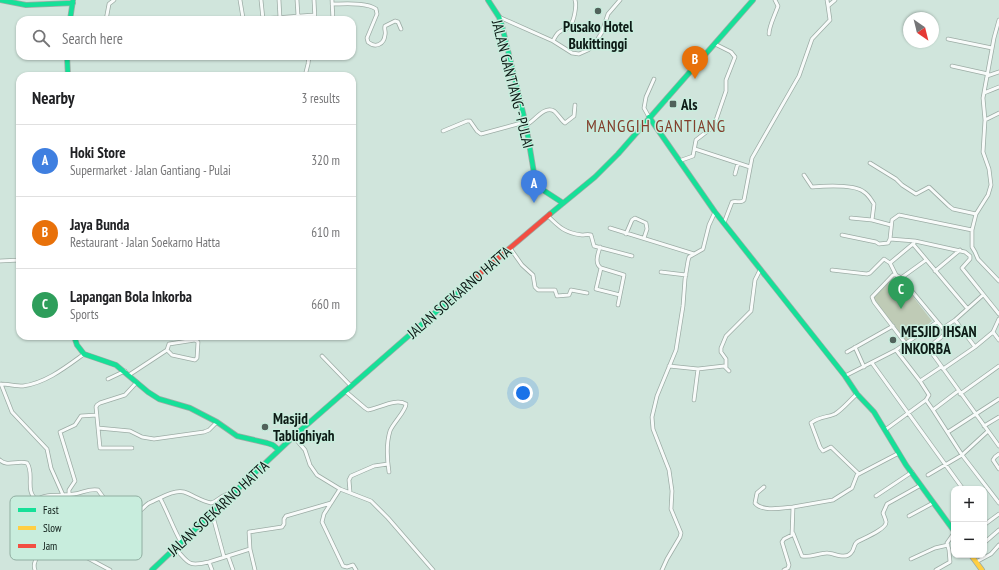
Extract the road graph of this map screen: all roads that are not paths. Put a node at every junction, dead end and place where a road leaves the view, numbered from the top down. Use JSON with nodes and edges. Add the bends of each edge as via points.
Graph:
{"nodes":[{"id":1,"x":0,"y":0,"type":"edge"},
{"id":2,"x":114,"y":0,"type":"edge"},
{"id":3,"x":240,"y":0,"type":"edge"},
{"id":4,"x":261,"y":0,"type":"edge"},
{"id":5,"x":279,"y":0,"type":"edge"},
{"id":6,"x":297,"y":0,"type":"edge"},
{"id":7,"x":314,"y":0,"type":"edge"},
{"id":8,"x":332,"y":0,"type":"edge"},
{"id":9,"x":488,"y":0,"type":"edge"},
{"id":10,"x":575,"y":0,"type":"edge"},
{"id":11,"x":620,"y":0,"type":"edge"},
{"id":12,"x":754,"y":0,"type":"edge"},
{"id":13,"x":775,"y":0,"type":"edge"},
{"id":14,"x":827,"y":0,"type":"edge"},
{"id":15,"x":836,"y":0,"type":"edge"},
{"id":16,"x":32,"y":2,"type":"edge"},
{"id":17,"x":73,"y":2,"type":"edge"},
{"id":18,"x":352,"y":2,"type":"edge"},
{"id":19,"x":332,"y":4,"type":"junction"},
{"id":20,"x":828,"y":6,"type":"junction"},
{"id":21,"x":314,"y":15,"type":"joint"},
{"id":22,"x":71,"y":16,"type":"edge"},
{"id":23,"x":107,"y":16,"type":"edge"},
{"id":24,"x":242,"y":16,"type":"edge"},
{"id":25,"x":263,"y":16,"type":"edge"},
{"id":26,"x":280,"y":16,"type":"edge"},
{"id":27,"x":298,"y":16,"type":"joint"},
{"id":28,"x":333,"y":16,"type":"edge"},
{"id":29,"x":499,"y":17,"type":"junction"},
{"id":30,"x":999,"y":20,"type":"edge"},
{"id":31,"x":401,"y":29,"type":"dead end"},
{"id":32,"x":769,"y":34,"type":"dead end"},
{"id":33,"x":948,"y":39,"type":"dead end"},
{"id":34,"x":553,"y":41,"type":"junction"},
{"id":35,"x":715,"y":44,"type":"junction"},
{"id":36,"x":992,"y":48,"type":"junction"},
{"id":37,"x":67,"y":60,"type":"edge"},
{"id":38,"x":308,"y":60,"type":"edge"},
{"id":39,"x":952,"y":66,"type":"dead end"},
{"id":40,"x":68,"y":72,"type":"edge"},
{"id":41,"x":306,"y":72,"type":"edge"},
{"id":42,"x":999,"y":72,"type":"edge"},
{"id":43,"x":987,"y":75,"type":"junction"},
{"id":44,"x":654,"y":79,"type":"dead end"},
{"id":45,"x":999,"y":87,"type":"edge"},
{"id":46,"x":984,"y":93,"type":"junction"},
{"id":47,"x":575,"y":105,"type":"dead end"},
{"id":48,"x":999,"y":113,"type":"edge"},
{"id":49,"x":649,"y":117,"type":"junction"},
{"id":50,"x":984,"y":120,"type":"junction"},
{"id":51,"x":525,"y":124,"type":"junction"},
{"id":52,"x":443,"y":131,"type":"dead end"},
{"id":53,"x":695,"y":149,"type":"junction"},
{"id":54,"x":679,"y":161,"type":"junction"},
{"id":55,"x":738,"y":163,"type":"junction"},
{"id":56,"x":870,"y":163,"type":"dead end"},
{"id":57,"x":750,"y":167,"type":"junction"},
{"id":58,"x":735,"y":174,"type":"dead end"},
{"id":59,"x":804,"y":175,"type":"dead end"},
{"id":60,"x":563,"y":203,"type":"junction"},
{"id":61,"x":715,"y":212,"type":"junction"},
{"id":62,"x":976,"y":214,"type":"junction"},
{"id":63,"x":548,"y":216,"type":"junction"},
{"id":64,"x":851,"y":218,"type":"dead end"},
{"id":65,"x":872,"y":220,"type":"junction"},
{"id":66,"x":724,"y":223,"type":"junction"},
{"id":67,"x":891,"y":225,"type":"junction"},
{"id":68,"x":610,"y":228,"type":"dead end"},
{"id":69,"x":972,"y":230,"type":"junction"},
{"id":70,"x":626,"y":234,"type":"junction"},
{"id":71,"x":842,"y":235,"type":"dead end"},
{"id":72,"x":644,"y":238,"type":"junction"},
{"id":73,"x":890,"y":239,"type":"junction"},
{"id":74,"x":914,"y":243,"type":"junction"},
{"id":75,"x":600,"y":247,"type":"junction"},
{"id":76,"x":510,"y":248,"type":"junction"},
{"id":77,"x":960,"y":250,"type":"junction"},
{"id":78,"x":694,"y":254,"type":"junction"},
{"id":79,"x":632,"y":256,"type":"dead end"},
{"id":80,"x":16,"y":260,"type":"edge"},
{"id":81,"x":926,"y":260,"type":"junction"},
{"id":82,"x":0,"y":261,"type":"edge"},
{"id":83,"x":890,"y":263,"type":"junction"},
{"id":84,"x":601,"y":268,"type":"junction"},
{"id":85,"x":760,"y":270,"type":"junction"},
{"id":86,"x":832,"y":270,"type":"dead end"},
{"id":87,"x":935,"y":271,"type":"junction"},
{"id":88,"x":661,"y":272,"type":"dead end"},
{"id":89,"x":686,"y":274,"type":"junction"},
{"id":90,"x":896,"y":275,"type":"junction"},
{"id":91,"x":901,"y":278,"type":"junction"},
{"id":92,"x":999,"y":281,"type":"edge"},
{"id":93,"x":587,"y":293,"type":"dead end"},
{"id":94,"x":620,"y":295,"type":"junction"},
{"id":95,"x":984,"y":295,"type":"junction"},
{"id":96,"x":618,"y":305,"type":"dead end"},
{"id":97,"x":967,"y":308,"type":"junction"},
{"id":98,"x":999,"y":314,"type":"edge"},
{"id":99,"x":999,"y":319,"type":"edge"},
{"id":100,"x":955,"y":320,"type":"junction"},
{"id":101,"x":937,"y":322,"type":"junction"},
{"id":102,"x":893,"y":326,"type":"junction"},
{"id":103,"x":943,"y":328,"type":"junction"},
{"id":104,"x":993,"y":332,"type":"junction"},
{"id":105,"x":75,"y":340,"type":"edge"},
{"id":106,"x":999,"y":340,"type":"edge"},
{"id":107,"x":906,"y":344,"type":"junction"},
{"id":108,"x":855,"y":347,"type":"junction"},
{"id":109,"x":975,"y":347,"type":"junction"},
{"id":110,"x":167,"y":350,"type":"junction"},
{"id":111,"x":896,"y":350,"type":"junction"},
{"id":112,"x":847,"y":352,"type":"dead end"},
{"id":113,"x":84,"y":354,"type":"junction"},
{"id":114,"x":322,"y":356,"type":"dead end"},
{"id":115,"x":872,"y":363,"type":"junction"},
{"id":116,"x":669,"y":366,"type":"junction"},
{"id":117,"x":999,"y":366,"type":"edge"},
{"id":118,"x":864,"y":367,"type":"junction"},
{"id":119,"x":726,"y":368,"type":"junction"},
{"id":120,"x":942,"y":368,"type":"junction"},
{"id":121,"x":698,"y":369,"type":"junction"},
{"id":122,"x":729,"y":371,"type":"dead end"},
{"id":123,"x":127,"y":373,"type":"junction"},
{"id":124,"x":845,"y":376,"type":"junction"},
{"id":125,"x":108,"y":379,"type":"dead end"},
{"id":126,"x":920,"y":381,"type":"junction"},
{"id":127,"x":137,"y":382,"type":"junction"},
{"id":128,"x":1,"y":384,"type":"edge"},
{"id":129,"x":351,"y":386,"type":"junction"},
{"id":130,"x":345,"y":391,"type":"junction"},
{"id":131,"x":959,"y":393,"type":"junction"},
{"id":132,"x":857,"y":394,"type":"junction"},
{"id":133,"x":999,"y":399,"type":"edge"},
{"id":134,"x":694,"y":400,"type":"dead end"},
{"id":135,"x":926,"y":400,"type":"junction"},
{"id":136,"x":933,"y":410,"type":"junction"},
{"id":137,"x":909,"y":414,"type":"junction"},
{"id":138,"x":975,"y":414,"type":"junction"},
{"id":139,"x":97,"y":415,"type":"junction"},
{"id":140,"x":999,"y":416,"type":"edge"},
{"id":141,"x":217,"y":422,"type":"junction"},
{"id":142,"x":984,"y":426,"type":"junction"},
{"id":143,"x":98,"y":428,"type":"junction"},
{"id":144,"x":885,"y":430,"type":"junction"},
{"id":145,"x":948,"y":432,"type":"junction"},
{"id":146,"x":988,"y":432,"type":"junction"},
{"id":147,"x":294,"y":436,"type":"junction"},
{"id":148,"x":999,"y":446,"type":"edge"},
{"id":149,"x":132,"y":448,"type":"dead end"},
{"id":150,"x":279,"y":450,"type":"junction"},
{"id":151,"x":899,"y":453,"type":"junction"},
{"id":152,"x":999,"y":454,"type":"edge"},
{"id":153,"x":962,"y":455,"type":"junction"},
{"id":154,"x":0,"y":460,"type":"edge"},
{"id":155,"x":388,"y":464,"type":"junction"},
{"id":156,"x":945,"y":465,"type":"junction"},
{"id":157,"x":999,"y":468,"type":"edge"},
{"id":158,"x":389,"y":472,"type":"dead end"},
{"id":159,"x":912,"y":472,"type":"junction"},
{"id":160,"x":859,"y":474,"type":"junction"},
{"id":161,"x":928,"y":474,"type":"dead end"},
{"id":162,"x":921,"y":485,"type":"junction"},
{"id":163,"x":961,"y":486,"type":"edge"},
{"id":164,"x":764,"y":487,"type":"dead end"},
{"id":165,"x":340,"y":489,"type":"junction"},
{"id":166,"x":350,"y":492,"type":"junction"},
{"id":167,"x":69,"y":494,"type":"junction"},
{"id":168,"x":232,"y":494,"type":"junction"},
{"id":169,"x":63,"y":495,"type":"junction"},
{"id":170,"x":33,"y":496,"type":"edge"},
{"id":171,"x":52,"y":496,"type":"edge"},
{"id":172,"x":102,"y":496,"type":"edge"},
{"id":173,"x":876,"y":496,"type":"dead end"},
{"id":174,"x":160,"y":498,"type":"junction"},
{"id":175,"x":934,"y":502,"type":"junction"},
{"id":176,"x":331,"y":503,"type":"junction"},
{"id":177,"x":999,"y":503,"type":"edge"},
{"id":178,"x":793,"y":508,"type":"junction"},
{"id":179,"x":142,"y":509,"type":"edge"},
{"id":180,"x":212,"y":513,"type":"junction"},
{"id":181,"x":999,"y":514,"type":"edge"},
{"id":182,"x":909,"y":516,"type":"dead end"},
{"id":183,"x":987,"y":522,"type":"edge"},
{"id":184,"x":951,"y":528,"type":"edge"},
{"id":185,"x":999,"y":530,"type":"edge"},
{"id":186,"x":793,"y":533,"type":"junction"},
{"id":187,"x":951,"y":536,"type":"edge"},
{"id":188,"x":987,"y":540,"type":"edge"},
{"id":189,"x":181,"y":542,"type":"junction"},
{"id":190,"x":948,"y":545,"type":"junction"},
{"id":191,"x":999,"y":545,"type":"edge"},
{"id":192,"x":175,"y":548,"type":"junction"},
{"id":193,"x":250,"y":549,"type":"junction"},
{"id":194,"x":226,"y":557,"type":"junction"},
{"id":195,"x":973,"y":558,"type":"edge"},
{"id":196,"x":911,"y":559,"type":"dead end"},
{"id":197,"x":37,"y":560,"type":"edge"},
{"id":198,"x":92,"y":560,"type":"edge"},
{"id":199,"x":209,"y":562,"type":"junction"},
{"id":200,"x":976,"y":562,"type":"junction"},
{"id":201,"x":35,"y":570,"type":"edge"},
{"id":202,"x":110,"y":570,"type":"edge"},
{"id":203,"x":152,"y":570,"type":"edge"},
{"id":204,"x":212,"y":570,"type":"edge"},
{"id":205,"x":232,"y":570,"type":"edge"},
{"id":206,"x":255,"y":570,"type":"edge"},
{"id":207,"x":356,"y":570,"type":"edge"},
{"id":208,"x":433,"y":570,"type":"edge"},
{"id":209,"x":662,"y":570,"type":"edge"},
{"id":210,"x":784,"y":570,"type":"edge"},
{"id":211,"x":936,"y":570,"type":"edge"},
{"id":212,"x":982,"y":570,"type":"edge"}],
"edges":[{"from":1,"to":16,"type":"main road","via":[[26,5]]},
{"from":2,"to":23,"type":"street","via":[[109,4]]},
{"from":3,"to":24,"type":"street"},
{"from":4,"to":25,"type":"street"},
{"from":5,"to":26,"type":"street"},
{"from":6,"to":27,"type":"street"},
{"from":7,"to":21,"type":"street"},
{"from":8,"to":19,"type":"street"},
{"from":9,"to":29,"type":"main road","name":"JALAN GANTIANG - PULAI"},
{"from":10,"to":34,"type":"street","via":[[576,8],[571,24],[558,32]]},
{"from":11,"to":34,"type":"street","via":[[608,14],[599,38],[588,50],[579,54],[572,53]]},
{"from":12,"to":35,"type":"main road","name":"JALAN SOEKARNO HATTA"},
{"from":13,"to":32,"type":"street","via":[[778,6]]},
{"from":14,"to":20,"type":"street"},
{"from":15,"to":20,"type":"street"},
{"from":16,"to":17,"type":"main road"},
{"from":17,"to":22,"type":"main road"},
{"from":18,"to":19,"type":"street"},
{"from":18,"to":31,"type":"street","via":[[374,7],[377,11],[367,38],[370,44],[378,45],[383,41],[384,26],[394,21],[398,22]]},
{"from":19,"to":28,"type":"street"},
{"from":20,"to":57,"type":"street","via":[[830,20],[812,39],[799,76],[752,158]]},
{"from":21,"to":27,"type":"street"},
{"from":29,"to":34,"type":"street"},
{"from":29,"to":51,"type":"main road","name":"JALAN GANTIANG - PULAI"},
{"from":30,"to":36,"type":"street"},
{"from":33,"to":36,"type":"street"},
{"from":35,"to":49,"type":"main road","name":"JALAN SOEKARNO HATTA"},
{"from":35,"to":53,"type":"street","via":[[731,52],[735,59],[726,80],[726,91],[714,126],[696,140]]},
{"from":36,"to":43,"type":"street"},
{"from":37,"to":40,"type":"main road"},
{"from":38,"to":41,"type":"street"},
{"from":39,"to":43,"type":"street"},
{"from":42,"to":43,"type":"street"},
{"from":43,"to":46,"type":"street"},
{"from":44,"to":49,"type":"street","via":[[646,96],[644,108]]},
{"from":45,"to":46,"type":"street"},
{"from":46,"to":50,"type":"street"},
{"from":47,"to":51,"type":"street","via":[[574,116],[565,123],[550,110],[544,111],[533,121]]},
{"from":48,"to":50,"type":"street"},
{"from":49,"to":54,"type":"main road"},
{"from":49,"to":60,"type":"main road","name":"JALAN SOEKARNO HATTA","via":[[599,173]]},
{"from":50,"to":62,"type":"street","via":[[983,152],[991,185]]},
{"from":51,"to":52,"type":"street","via":[[481,134],[470,121],[467,121]]},
{"from":51,"to":60,"type":"main road","name":"JALAN GANTIANG - PULAI","via":[[537,184]]},
{"from":53,"to":54,"type":"street","via":[[693,156]]},
{"from":53,"to":55,"type":"street"},
{"from":54,"to":61,"type":"main road"},
{"from":55,"to":57,"type":"street"},
{"from":55,"to":58,"type":"street"},
{"from":56,"to":62,"type":"street","via":[[916,194],[929,187],[953,209]]},
{"from":57,"to":66,"type":"street","via":[[744,200],[732,202]]},
{"from":59,"to":65,"type":"street","via":[[812,187],[838,186],[865,192],[874,204]]},
{"from":60,"to":63,"type":"main road","name":"JALAN SOEKARNO HATTA"},
{"from":61,"to":66,"type":"main road"},
{"from":61,"to":78,"type":"street","via":[[703,249]]},
{"from":62,"to":69,"type":"street"},
{"from":63,"to":75,"type":"street","via":[[561,229],[591,235],[592,244]]},
{"from":63,"to":76,"type":"main road","name":"JALAN SOEKARNO HATTA"},
{"from":64,"to":65,"type":"street"},
{"from":65,"to":67,"type":"street"},
{"from":66,"to":85,"type":"main road"},
{"from":67,"to":69,"type":"street","via":[[895,217],[902,215]]},
{"from":67,"to":73,"type":"street"},
{"from":68,"to":70,"type":"street"},
{"from":69,"to":92,"type":"street","via":[[972,247],[978,259]]},
{"from":70,"to":72,"type":"street"},
{"from":70,"to":72,"type":"street","via":[[635,218],[646,223]]},
{"from":71,"to":73,"type":"street","via":[[879,244],[888,243]]},
{"from":72,"to":78,"type":"street"},
{"from":73,"to":74,"type":"street"},
{"from":74,"to":77,"type":"street"},
{"from":74,"to":81,"type":"street"},
{"from":74,"to":83,"type":"street"},
{"from":75,"to":79,"type":"street"},
{"from":75,"to":84,"type":"street","via":[[597,262]]},
{"from":76,"to":93,"type":"street","via":[[533,275],[538,290],[555,290],[559,297],[569,295],[571,290]]},
{"from":76,"to":129,"type":"main road","name":"JALAN SOEKARNO HATTA"},
{"from":77,"to":87,"type":"street"},
{"from":77,"to":95,"type":"street","via":[[970,258],[962,268]]},
{"from":78,"to":89,"type":"street","via":[[689,257]]},
{"from":80,"to":82,"type":"street"},
{"from":81,"to":87,"type":"street"},
{"from":81,"to":91,"type":"street"},
{"from":83,"to":86,"type":"street","via":[[884,258],[870,274]]},
{"from":83,"to":90,"type":"street"},
{"from":84,"to":94,"type":"street","via":[[624,275]]},
{"from":84,"to":94,"type":"street","via":[[596,289]]},
{"from":85,"to":119,"type":"street","via":[[753,286],[751,311],[726,336],[721,348]]},
{"from":85,"to":124,"type":"main road"},
{"from":87,"to":97,"type":"street"},
{"from":88,"to":89,"type":"street"},
{"from":89,"to":116,"type":"street","via":[[682,319],[676,350]]},
{"from":90,"to":91,"type":"street"},
{"from":90,"to":102,"type":"street","via":[[893,275],[872,297]]},
{"from":91,"to":101,"type":"street"},
{"from":94,"to":96,"type":"street"},
{"from":95,"to":97,"type":"street"},
{"from":95,"to":98,"type":"street"},
{"from":97,"to":100,"type":"street"},
{"from":99,"to":104,"type":"street"},
{"from":100,"to":103,"type":"street"},
{"from":100,"to":109,"type":"street"},
{"from":101,"to":103,"type":"street"},
{"from":101,"to":107,"type":"street"},
{"from":102,"to":107,"type":"street"},
{"from":102,"to":108,"type":"street"},
{"from":103,"to":120,"type":"street","via":[[945,334],[929,348]]},
{"from":104,"to":106,"type":"street"},
{"from":104,"to":109,"type":"street"},
{"from":105,"to":113,"type":"main road"},
{"from":107,"to":111,"type":"street"},
{"from":108,"to":112,"type":"street"},
{"from":108,"to":118,"type":"street"},
{"from":109,"to":120,"type":"street"},
{"from":110,"to":110,"type":"street","via":[[170,344],[195,340],[198,342],[198,358],[195,360],[172,355]]},
{"from":110,"to":123,"type":"street"},
{"from":111,"to":115,"type":"street"},
{"from":111,"to":126,"type":"street"},
{"from":113,"to":123,"type":"main road","via":[[108,361]]},
{"from":113,"to":128,"type":"street","via":[[40,381],[21,386]]},
{"from":114,"to":129,"type":"street"},
{"from":115,"to":118,"type":"street"},
{"from":115,"to":137,"type":"street"},
{"from":116,"to":121,"type":"street"},
{"from":116,"to":209,"type":"street","via":[[653,409],[652,423],[669,470],[671,510],[681,533]]},
{"from":117,"to":131,"type":"street"},
{"from":118,"to":124,"type":"street"},
{"from":119,"to":121,"type":"street","via":[[724,366]]},
{"from":119,"to":122,"type":"street"},
{"from":120,"to":126,"type":"street"},
{"from":120,"to":131,"type":"street"},
{"from":121,"to":134,"type":"street"},
{"from":123,"to":125,"type":"street"},
{"from":123,"to":127,"type":"main road"},
{"from":124,"to":132,"type":"main road"},
{"from":126,"to":135,"type":"street","via":[[929,394]]},
{"from":127,"to":139,"type":"street","via":[[125,395],[97,405]]},
{"from":127,"to":141,"type":"main road","via":[[159,399],[190,408]]},
{"from":128,"to":169,"type":"street","via":[[12,412],[48,449],[51,468]]},
{"from":129,"to":130,"type":"main road","name":"JALAN SOEKARNO HATTA"},
{"from":130,"to":147,"type":"main road","name":"JALAN SOEKARNO HATTA"},
{"from":130,"to":155,"type":"street","via":[[370,410],[394,402],[406,404],[390,431]]},
{"from":131,"to":136,"type":"street"},
{"from":131,"to":138,"type":"street"},
{"from":132,"to":144,"type":"main road","via":[[874,412]]},
{"from":132,"to":160,"type":"street","via":[[838,412],[811,423],[823,451],[831,447]]},
{"from":133,"to":138,"type":"street"},
{"from":135,"to":136,"type":"street"},
{"from":135,"to":137,"type":"street"},
{"from":136,"to":145,"type":"street"},
{"from":137,"to":144,"type":"street"},
{"from":137,"to":156,"type":"street"},
{"from":138,"to":142,"type":"street"},
{"from":138,"to":145,"type":"street"},
{"from":139,"to":143,"type":"street"},
{"from":139,"to":167,"type":"street","via":[[81,416],[75,425],[60,432],[75,481]]},
{"from":140,"to":142,"type":"street"},
{"from":141,"to":143,"type":"street","via":[[204,432],[154,439],[130,432]]},
{"from":141,"to":150,"type":"main road","via":[[237,436],[273,445]]},
{"from":142,"to":146,"type":"street"},
{"from":143,"to":149,"type":"street","via":[[100,448]]},
{"from":144,"to":151,"type":"main road"},
{"from":145,"to":153,"type":"street"},
{"from":146,"to":148,"type":"street"},
{"from":146,"to":153,"type":"street"},
{"from":147,"to":150,"type":"main road","name":"JALAN SOEKARNO HATTA"},
{"from":147,"to":165,"type":"street","via":[[305,450],[314,471]]},
{"from":150,"to":168,"type":"main road","name":"JALAN SOEKARNO HATTA"},
{"from":151,"to":159,"type":"main road"},
{"from":151,"to":160,"type":"street"},
{"from":152,"to":157,"type":"street","via":[[993,460]]},
{"from":153,"to":156,"type":"street"},
{"from":153,"to":177,"type":"street"},
{"from":154,"to":170,"type":"street","via":[[3,463],[27,463],[31,471]]},
{"from":155,"to":158,"type":"street"},
{"from":155,"to":166,"type":"street","via":[[374,466],[351,476]]},
{"from":156,"to":161,"type":"street"},
{"from":156,"to":163,"type":"street"},
{"from":159,"to":162,"type":"main road"},
{"from":159,"to":173,"type":"street"},
{"from":160,"to":178,"type":"street","via":[[852,488],[833,500]]},
{"from":162,"to":175,"type":"main road"},
{"from":162,"to":186,"type":"street","via":[[888,504],[883,513],[886,526],[856,542],[852,552],[846,556],[828,553],[802,556]]},
{"from":164,"to":178,"type":"street","via":[[757,493],[757,506]]},
{"from":165,"to":166,"type":"street"},
{"from":165,"to":176,"type":"street"},
{"from":166,"to":208,"type":"street","via":[[371,501]]},
{"from":167,"to":169,"type":"street"},
{"from":167,"to":172,"type":"street","via":[[98,490]]},
{"from":168,"to":174,"type":"street","via":[[226,494],[211,503],[183,492]]},
{"from":168,"to":180,"type":"main road","name":"JALAN SOEKARNO HATTA"},
{"from":169,"to":171,"type":"street"},
{"from":174,"to":179,"type":"street"},
{"from":174,"to":189,"type":"street"},
{"from":175,"to":182,"type":"street"},
{"from":175,"to":184,"type":"main road"},
{"from":176,"to":193,"type":"street","via":[[286,516],[282,527],[249,532]]},
{"from":176,"to":207,"type":"street","via":[[323,517],[322,525],[343,566],[347,568],[353,565]]},
{"from":178,"to":186,"type":"street"},
{"from":180,"to":189,"type":"main road","name":"JALAN SOEKARNO HATTA"},
{"from":180,"to":194,"type":"street"},
{"from":181,"to":183,"type":"street"},
{"from":185,"to":188,"type":"street"},
{"from":186,"to":210,"type":"street","via":[[782,542],[789,565]]},
{"from":187,"to":190,"type":"street"},
{"from":189,"to":192,"type":"main road","name":"JALAN SOEKARNO HATTA"},
{"from":190,"to":196,"type":"street"},
{"from":190,"to":211,"type":"street","via":[[950,562]]},
{"from":191,"to":200,"type":"street","via":[[991,554]]},
{"from":192,"to":199,"type":"street","via":[[192,565]]},
{"from":192,"to":203,"type":"main road","name":"JALAN SOEKARNO HATTA"},
{"from":193,"to":194,"type":"street"},
{"from":193,"to":206,"type":"street"},
{"from":194,"to":199,"type":"street"},
{"from":194,"to":205,"type":"street"},
{"from":195,"to":200,"type":"main road"},
{"from":197,"to":201,"type":"street"},
{"from":198,"to":202,"type":"street"},
{"from":199,"to":204,"type":"street"},
{"from":200,"to":212,"type":"main road"}]}
